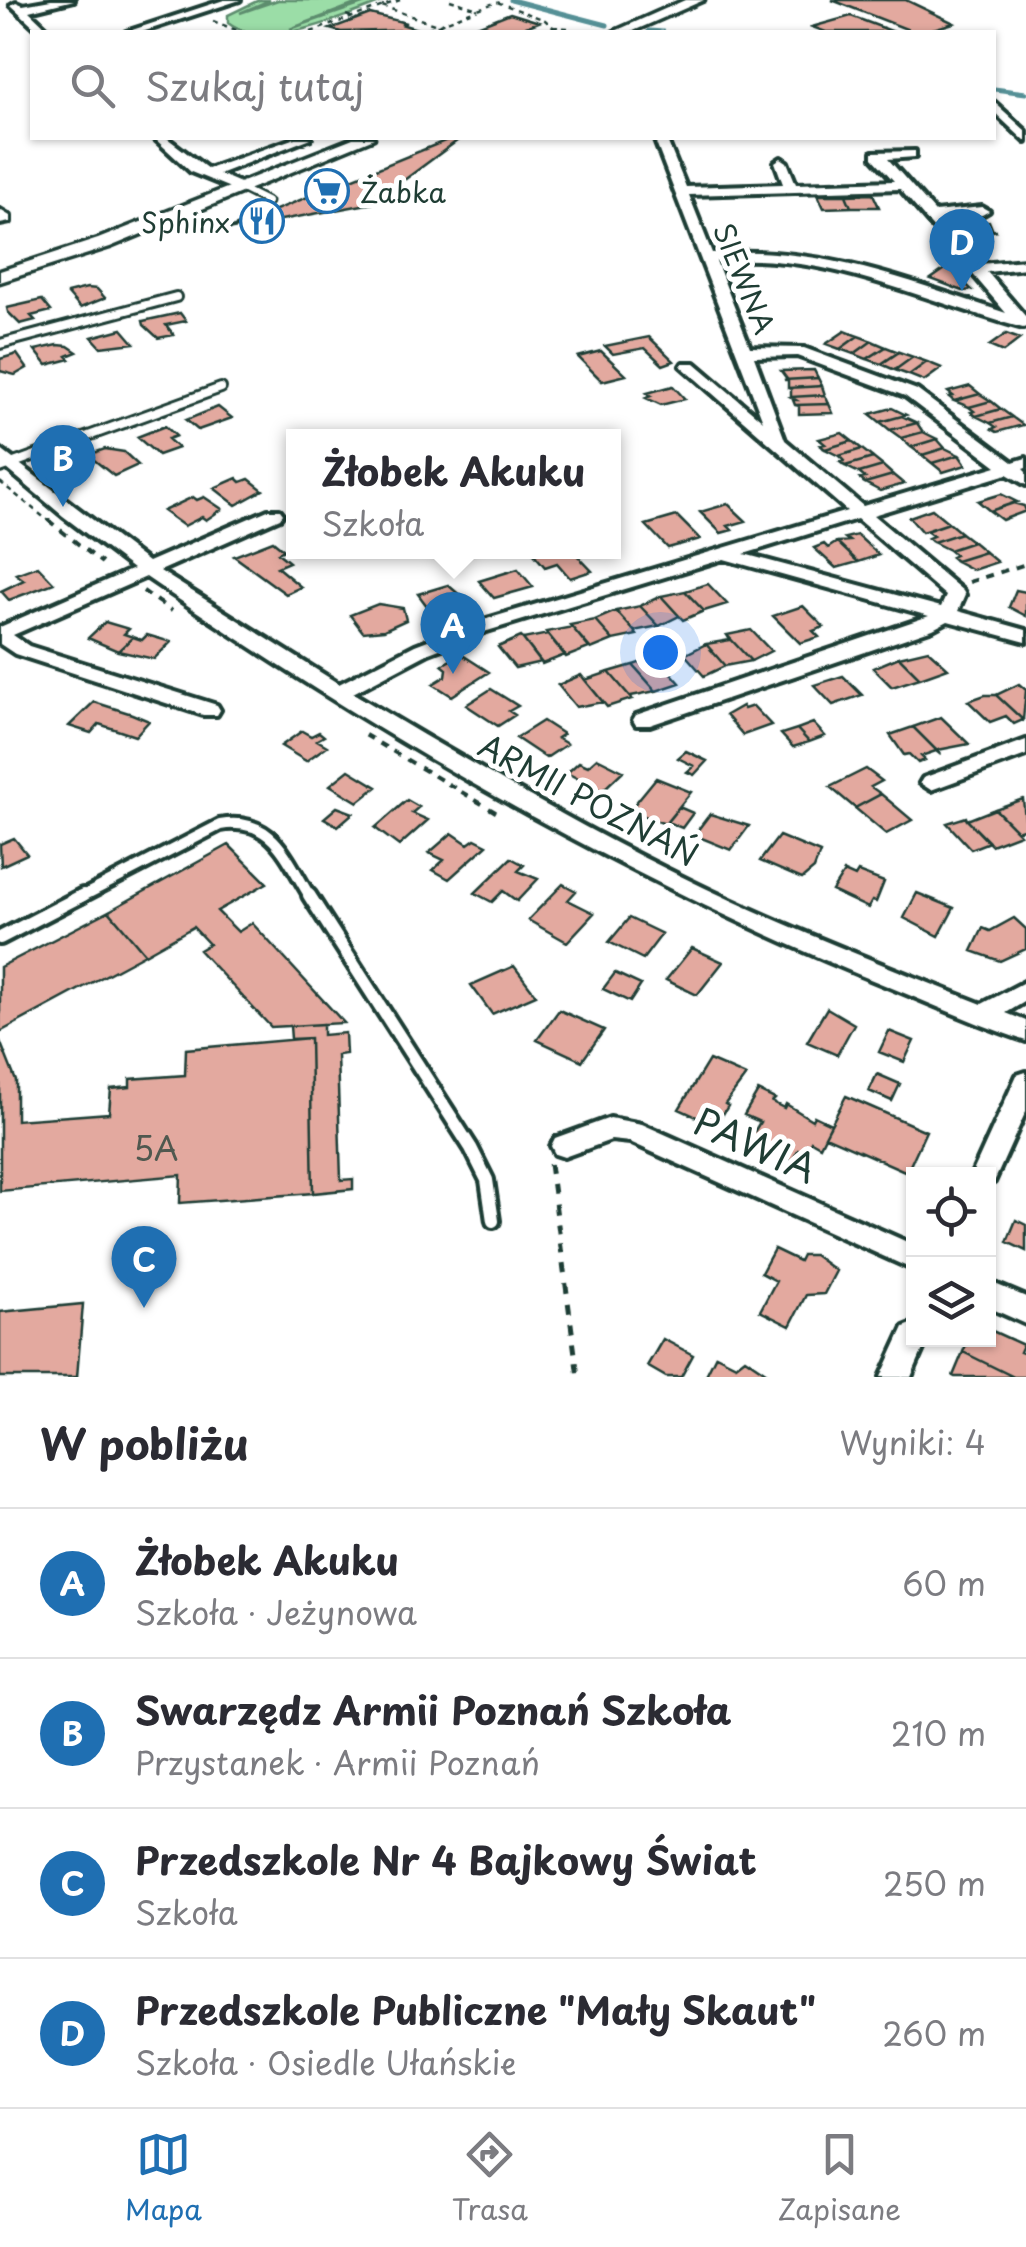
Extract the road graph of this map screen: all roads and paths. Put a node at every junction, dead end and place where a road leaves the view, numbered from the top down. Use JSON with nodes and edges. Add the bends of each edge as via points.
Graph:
{"nodes":[{"id":1,"x":69,"y":0,"type":"edge"},
{"id":2,"x":234,"y":0,"type":"edge"},
{"id":3,"x":400,"y":0,"type":"edge"},
{"id":4,"x":450,"y":0,"type":"edge"},
{"id":5,"x":697,"y":0,"type":"edge"},
{"id":6,"x":15,"y":4,"type":"edge"},
{"id":7,"x":382,"y":6,"type":"junction"},
{"id":8,"x":478,"y":9,"type":"junction"},
{"id":9,"x":346,"y":15,"type":"dead end"},
{"id":10,"x":200,"y":16,"type":"dead end"},
{"id":11,"x":355,"y":18,"type":"junction"},
{"id":12,"x":438,"y":25,"type":"junction"},
{"id":13,"x":44,"y":30,"type":"edge"},
{"id":14,"x":138,"y":30,"type":"edge"},
{"id":15,"x":237,"y":30,"type":"edge"},
{"id":16,"x":318,"y":30,"type":"edge"},
{"id":17,"x":424,"y":30,"type":"edge"},
{"id":18,"x":454,"y":30,"type":"edge"},
{"id":19,"x":552,"y":30,"type":"edge"},
{"id":20,"x":625,"y":30,"type":"edge"},
{"id":21,"x":997,"y":113,"type":"edge"},
{"id":22,"x":1026,"y":138,"type":"edge"},
{"id":23,"x":163,"y":140,"type":"edge"},
{"id":24,"x":300,"y":140,"type":"edge"},
{"id":25,"x":361,"y":140,"type":"edge"},
{"id":26,"x":661,"y":140,"type":"edge"},
{"id":27,"x":910,"y":154,"type":"dead end"},
{"id":28,"x":780,"y":162,"type":"dead end"},
{"id":29,"x":310,"y":170,"type":"dead end"},
{"id":30,"x":207,"y":174,"type":"junction"},
{"id":31,"x":342,"y":185,"type":"dead end"},
{"id":32,"x":902,"y":185,"type":"junction"},
{"id":33,"x":240,"y":188,"type":"junction"},
{"id":34,"x":792,"y":188,"type":"junction"},
{"id":35,"x":680,"y":191,"type":"junction"},
{"id":36,"x":268,"y":202,"type":"dead end"},
{"id":37,"x":982,"y":211,"type":"dead end"},
{"id":38,"x":930,"y":217,"type":"junction"},
{"id":39,"x":706,"y":258,"type":"junction"},
{"id":40,"x":1026,"y":264,"type":"edge"},
{"id":41,"x":976,"y":269,"type":"junction"},
{"id":42,"x":0,"y":278,"type":"edge"},
{"id":43,"x":176,"y":298,"type":"dead end"},
{"id":44,"x":1025,"y":324,"type":"edge"},
{"id":45,"x":0,"y":344,"type":"edge"},
{"id":46,"x":746,"y":352,"type":"junction"},
{"id":47,"x":690,"y":366,"type":"dead end"},
{"id":48,"x":221,"y":388,"type":"dead end"},
{"id":49,"x":779,"y":439,"type":"junction"},
{"id":50,"x":4,"y":462,"type":"edge"},
{"id":51,"x":1018,"y":465,"type":"edge"},
{"id":52,"x":1026,"y":480,"type":"edge"},
{"id":53,"x":864,"y":512,"type":"junction"},
{"id":54,"x":274,"y":514,"type":"dead end"},
{"id":55,"x":725,"y":554,"type":"junction"},
{"id":56,"x":1026,"y":564,"type":"edge"},
{"id":57,"x":148,"y":570,"type":"junction"},
{"id":58,"x":950,"y":588,"type":"junction"},
{"id":59,"x":946,"y":614,"type":"junction"},
{"id":60,"x":0,"y":635,"type":"edge"},
{"id":61,"x":1026,"y":639,"type":"edge"},
{"id":62,"x":1026,"y":652,"type":"edge"},
{"id":63,"x":338,"y":693,"type":"junction"},
{"id":64,"x":210,"y":710,"type":"dead end"},
{"id":65,"x":643,"y":720,"type":"dead end"},
{"id":66,"x":1026,"y":747,"type":"edge"},
{"id":67,"x":931,"y":783,"type":"dead end"},
{"id":68,"x":0,"y":938,"type":"edge"},
{"id":69,"x":1026,"y":990,"type":"edge"},
{"id":70,"x":984,"y":1014,"type":"junction"},
{"id":71,"x":1026,"y":1031,"type":"edge"},
{"id":72,"x":1026,"y":1082,"type":"edge"},
{"id":73,"x":564,"y":1146,"type":"joint"},
{"id":74,"x":987,"y":1167,"type":"edge"},
{"id":75,"x":493,"y":1222,"type":"dead end"},
{"id":76,"x":912,"y":1257,"type":"edge"},
{"id":77,"x":996,"y":1297,"type":"edge"},
{"id":78,"x":1026,"y":1311,"type":"edge"},
{"id":79,"x":909,"y":1347,"type":"edge"},
{"id":80,"x":578,"y":1377,"type":"edge"},
{"id":81,"x":896,"y":1377,"type":"edge"}],
"edges":[{"from":1,"to":6,"type":"street"},
{"from":2,"to":14,"type":"street"},
{"from":3,"to":7,"type":"path"},
{"from":4,"to":8,"type":"path"},
{"from":5,"to":20,"type":"street"},
{"from":6,"to":13,"type":"street"},
{"from":7,"to":11,"type":"path"},
{"from":7,"to":12,"type":"path"},
{"from":8,"to":12,"type":"path"},
{"from":8,"to":19,"type":"path","via":[[497,2],[545,20]]},
{"from":9,"to":11,"type":"path"},
{"from":10,"to":15,"type":"path"},
{"from":11,"to":16,"type":"path"},
{"from":12,"to":17,"type":"path"},
{"from":12,"to":18,"type":"path"},
{"from":21,"to":22,"type":"street"},
{"from":23,"to":30,"type":"street"},
{"from":24,"to":30,"type":"street"},
{"from":25,"to":33,"type":"street"},
{"from":26,"to":35,"type":"street","name":"SIEWNA"},
{"from":27,"to":32,"type":"street","via":[[878,155]]},
{"from":28,"to":34,"type":"street"},
{"from":29,"to":31,"type":"path"},
{"from":30,"to":33,"type":"street"},
{"from":32,"to":34,"type":"street"},
{"from":32,"to":38,"type":"street"},
{"from":33,"to":36,"type":"lane"},
{"from":33,"to":42,"type":"street"},
{"from":34,"to":35,"type":"street"},
{"from":35,"to":39,"type":"street","name":"SIEWNA"},
{"from":37,"to":38,"type":"street"},
{"from":38,"to":41,"type":"street"},
{"from":39,"to":44,"type":"street","via":[[798,259]]},
{"from":39,"to":46,"type":"street","name":"SIEWNA"},
{"from":40,"to":41,"type":"street"},
{"from":41,"to":44,"type":"street"},
{"from":43,"to":45,"type":"lane"},
{"from":46,"to":49,"type":"street","name":"SIEWNA"},
{"from":46,"to":51,"type":"street","via":[[799,350],[912,393]]},
{"from":47,"to":49,"type":"street","name":"SIEWNA"},
{"from":48,"to":50,"type":"lane","name":"ARMII POZNAŃ"},
{"from":49,"to":53,"type":"street","name":"SIEWNA"},
{"from":50,"to":57,"type":"street","name":"ARMII POZNAŃ"},
{"from":51,"to":52,"type":"street"},
{"from":51,"to":53,"type":"street"},
{"from":53,"to":55,"type":"street"},
{"from":53,"to":58,"type":"street","name":"SIEWNA"},
{"from":54,"to":57,"type":"street"},
{"from":55,"to":59,"type":"street"},
{"from":55,"to":63,"type":"street","via":[[450,637]]},
{"from":56,"to":58,"type":"path"},
{"from":57,"to":60,"type":"street"},
{"from":57,"to":63,"type":"street","name":"ARMII POZNAŃ"},
{"from":58,"to":59,"type":"street","via":[[956,595]]},
{"from":59,"to":61,"type":"street"},
{"from":59,"to":65,"type":"street"},
{"from":60,"to":64,"type":"street","via":[[22,650]]},
{"from":61,"to":62,"type":"street"},
{"from":63,"to":70,"type":"street","name":"ARMII POZNAŃ","via":[[666,879]]},
{"from":66,"to":67,"type":"street"},
{"from":68,"to":75,"type":"lane","via":[[220,826],[258,824],[471,1148],[487,1180]]},
{"from":69,"to":70,"type":"street"},
{"from":70,"to":71,"type":"street","name":"ARMII POZNAŃ"},
{"from":72,"to":74,"type":"street"},
{"from":73,"to":76,"type":"street","name":"PAWIA","via":[[610,1129],[633,1132]]},
{"from":73,"to":80,"type":"path","via":[[550,1153]]},
{"from":77,"to":78,"type":"street"},
{"from":79,"to":81,"type":"street"}]}
